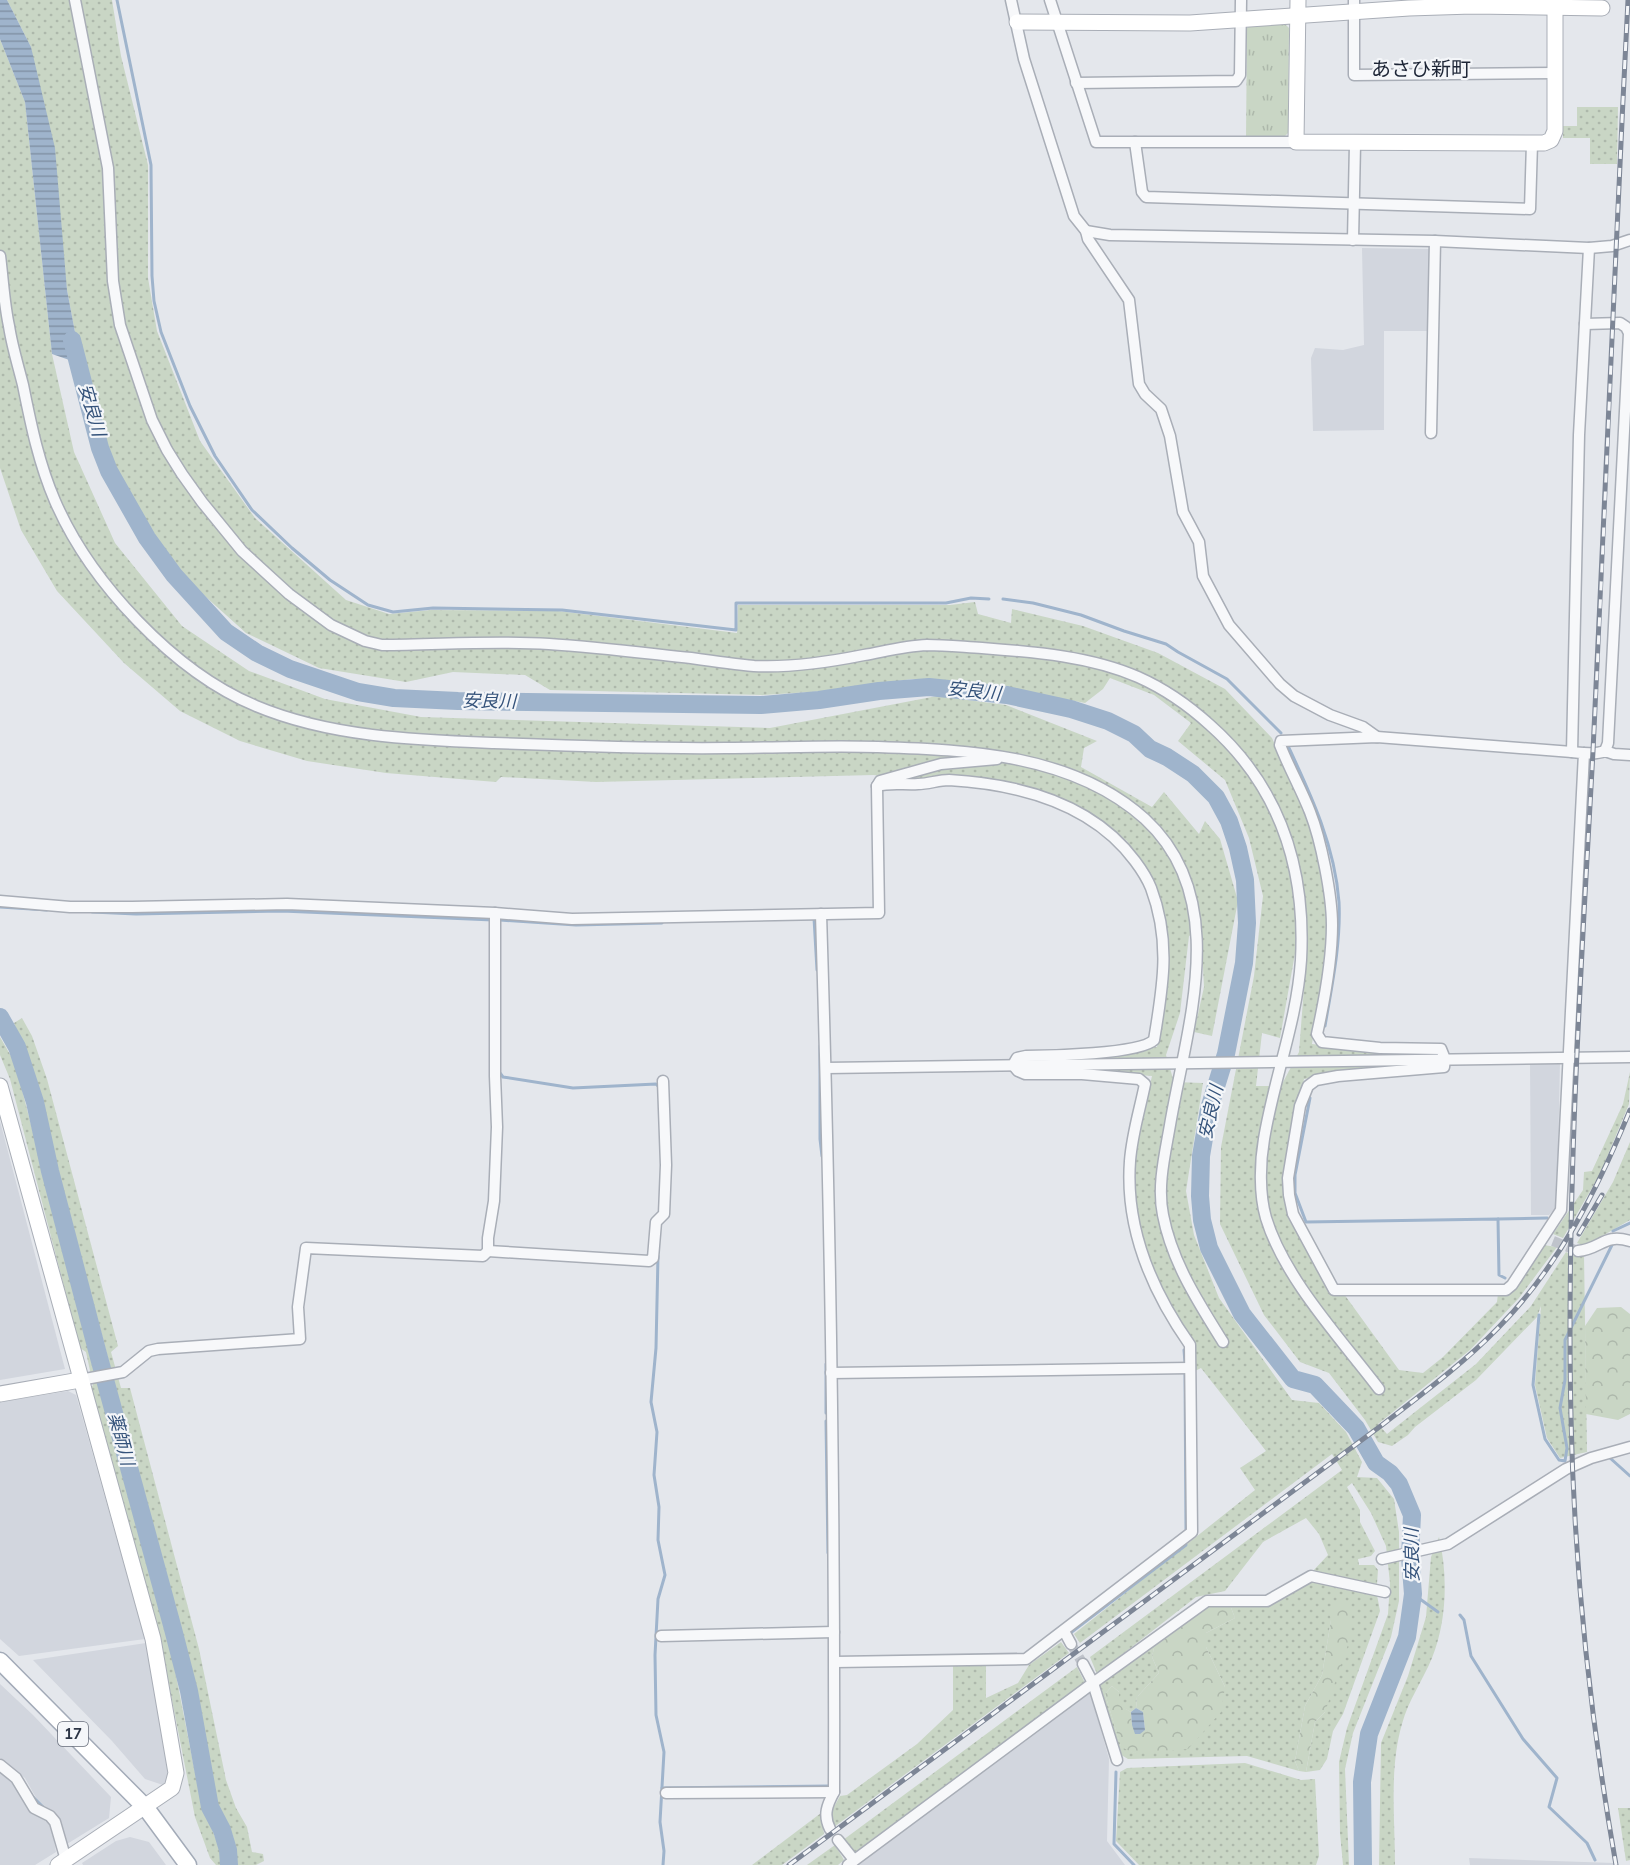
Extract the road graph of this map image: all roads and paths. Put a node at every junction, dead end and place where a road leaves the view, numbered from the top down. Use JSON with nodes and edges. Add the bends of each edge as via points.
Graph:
{"nodes":[{"id":1,"x":75,"y":0,"type":"edge"},
{"id":2,"x":1011,"y":0,"type":"edge"},
{"id":3,"x":1050,"y":0,"type":"edge"},
{"id":4,"x":1241,"y":0,"type":"edge"},
{"id":5,"x":1555,"y":3,"type":"edge"},
{"id":6,"x":1604,"y":4,"type":"edge"},
{"id":7,"x":1354,"y":6,"type":"edge"},
{"id":8,"x":1299,"y":7,"type":"edge"},
{"id":9,"x":1242,"y":20,"type":"junction"},
{"id":10,"x":1017,"y":22,"type":"junction"},
{"id":11,"x":1056,"y":22,"type":"junction"},
{"id":12,"x":1554,"y":73,"type":"junction"},
{"id":13,"x":1076,"y":83,"type":"junction"},
{"id":14,"x":1136,"y":142,"type":"junction"},
{"id":15,"x":1296,"y":142,"type":"junction"},
{"id":16,"x":1532,"y":143,"type":"junction"},
{"id":17,"x":1355,"y":144,"type":"junction"},
{"id":18,"x":1354,"y":204,"type":"junction"},
{"id":19,"x":1086,"y":231,"type":"junction"},
{"id":20,"x":1353,"y":240,"type":"junction"},
{"id":21,"x":1630,"y":240,"type":"edge"},
{"id":22,"x":1435,"y":241,"type":"junction"},
{"id":23,"x":1589,"y":248,"type":"junction"},
{"id":24,"x":0,"y":256,"type":"edge"},
{"id":25,"x":1585,"y":324,"type":"junction"},
{"id":26,"x":1431,"y":433,"type":"dead end"},
{"id":27,"x":1377,"y":737,"type":"junction"},
{"id":28,"x":1605,"y":751,"type":"junction"},
{"id":29,"x":1578,"y":752,"type":"junction"},
{"id":30,"x":1630,"y":755,"type":"edge"},
{"id":31,"x":1012,"y":758,"type":"junction"},
{"id":32,"x":877,"y":786,"type":"junction"},
{"id":33,"x":0,"y":901,"type":"edge"},
{"id":34,"x":821,"y":914,"type":"junction"},
{"id":35,"x":495,"y":918,"type":"junction"},
{"id":36,"x":1630,"y":1057,"type":"edge"},
{"id":37,"x":1568,"y":1058,"type":"junction"},
{"id":38,"x":1445,"y":1059,"type":"junction"},
{"id":39,"x":1279,"y":1061,"type":"junction"},
{"id":40,"x":1183,"y":1063,"type":"junction"},
{"id":41,"x":1013,"y":1065,"type":"junction"},
{"id":42,"x":826,"y":1068,"type":"junction"},
{"id":43,"x":663,"y":1081,"type":"dead end"},
{"id":44,"x":0,"y":1086,"type":"edge"},
{"id":45,"x":1630,"y":1241,"type":"edge"},
{"id":46,"x":488,"y":1251,"type":"junction"},
{"id":47,"x":1578,"y":1251,"type":"tunnel mouth"},
{"id":48,"x":1223,"y":1342,"type":"dead end"},
{"id":49,"x":1190,"y":1368,"type":"junction"},
{"id":50,"x":831,"y":1373,"type":"junction"},
{"id":51,"x":80,"y":1380,"type":"junction"},
{"id":52,"x":1379,"y":1389,"type":"dead end"},
{"id":53,"x":0,"y":1394,"type":"edge"},
{"id":54,"x":1630,"y":1447,"type":"edge"},
{"id":55,"x":1384,"y":1558,"type":"dead end"},
{"id":56,"x":1386,"y":1592,"type":"dead end"},
{"id":57,"x":1064,"y":1631,"type":"junction"},
{"id":58,"x":834,"y":1632,"type":"junction"},
{"id":59,"x":661,"y":1636,"type":"dead end"},
{"id":60,"x":1071,"y":1644,"type":"tunnel mouth"},
{"id":61,"x":0,"y":1661,"type":"edge"},
{"id":62,"x":835,"y":1662,"type":"junction"},
{"id":63,"x":1083,"y":1664,"type":"tunnel mouth"},
{"id":64,"x":1093,"y":1683,"type":"junction"},
{"id":65,"x":1117,"y":1760,"type":"dead end"},
{"id":66,"x":0,"y":1765,"type":"edge"},
{"id":67,"x":834,"y":1792,"type":"junction"},
{"id":68,"x":666,"y":1793,"type":"dead end"},
{"id":69,"x":146,"y":1808,"type":"junction"},
{"id":70,"x":830,"y":1829,"type":"dead end"},
{"id":71,"x":838,"y":1840,"type":"dead end"},
{"id":72,"x":62,"y":1862,"type":"edge"},
{"id":73,"x":851,"y":1863,"type":"edge"},
{"id":74,"x":188,"y":1865,"type":"edge"}],
"edges":[{"from":1,"to":39,"type":"street","via":[[108,168],[113,281],[120,325],[152,420],[202,502],[242,550],[289,594],[331,625],[382,645],[542,643],[756,666],[827,662],[930,645],[1084,660],[1135,675],[1189,706],[1222,736],[1265,789],[1285,830],[1296,872],[1301,962],[1294,1013]]},
{"from":2,"to":10,"type":"street"},
{"from":3,"to":11,"type":"street"},
{"from":4,"to":9,"type":"street"},
{"from":5,"to":6,"type":"street"},
{"from":5,"to":7,"type":"street"},
{"from":5,"to":12,"type":"street"},
{"from":7,"to":8,"type":"street"},
{"from":7,"to":12,"type":"street","via":[[1354,75]]},
{"from":8,"to":9,"type":"street"},
{"from":8,"to":15,"type":"street"},
{"from":9,"to":11,"type":"street"},
{"from":9,"to":13,"type":"street","via":[[1240,75],[1236,81]]},
{"from":10,"to":11,"type":"street"},
{"from":10,"to":19,"type":"street","via":[[1051,147],[1074,216]]},
{"from":11,"to":13,"type":"street"},
{"from":12,"to":16,"type":"street","via":[[1554,131],[1551,140]]},
{"from":13,"to":14,"type":"street","via":[[1096,142]]},
{"from":14,"to":15,"type":"street"},
{"from":14,"to":18,"type":"street","via":[[1142,192],[1146,197]]},
{"from":15,"to":17,"type":"street"},
{"from":16,"to":17,"type":"street"},
{"from":16,"to":18,"type":"street","via":[[1530,209]]},
{"from":17,"to":18,"type":"street"},
{"from":18,"to":20,"type":"street"},
{"from":19,"to":20,"type":"street","via":[[1110,235]]},
{"from":19,"to":27,"type":"street","via":[[1130,300],[1139,384],[1161,409],[1184,512],[1199,542],[1203,576],[1218,607],[1245,645],[1294,696]]},
{"from":20,"to":22,"type":"street"},
{"from":21,"to":23,"type":"street"},
{"from":22,"to":23,"type":"street"},
{"from":22,"to":26,"type":"street"},
{"from":23,"to":25,"type":"street"},
{"from":24,"to":31,"type":"street","via":[[9,327],[35,445],[66,525],[90,564],[130,612],[170,650],[232,695],[308,723],[355,733],[421,739],[620,747],[864,746],[970,751]]},
{"from":25,"to":28,"type":"street","via":[[1620,323],[1629,333]]},
{"from":25,"to":29,"type":"street","via":[[1579,435]]},
{"from":27,"to":29,"type":"street"},
{"from":27,"to":38,"type":"street","via":[[1281,741],[1280,745],[1310,813],[1329,898],[1332,924],[1326,993],[1317,1034],[1322,1042],[1441,1049]]},
{"from":28,"to":29,"type":"street"},
{"from":28,"to":30,"type":"street"},
{"from":29,"to":37,"type":"street"},
{"from":31,"to":32,"type":"street","via":[[941,764],[880,781]]},
{"from":31,"to":40,"type":"street","via":[[1049,767],[1113,795],[1142,816],[1176,858],[1189,886],[1198,942]]},
{"from":32,"to":34,"type":"street","via":[[879,913]]},
{"from":32,"to":41,"type":"street","via":[[950,780],[1000,786],[1054,801],[1102,826],[1124,846],[1151,887],[1165,944],[1154,1040],[1150,1044],[1096,1053],[1026,1056],[1017,1058]]},
{"from":33,"to":35,"type":"street","via":[[132,908],[287,904]]},
{"from":34,"to":35,"type":"street"},
{"from":34,"to":42,"type":"street"},
{"from":35,"to":46,"type":"street","via":[[497,1128]]},
{"from":36,"to":37,"type":"street"},
{"from":37,"to":38,"type":"street"},
{"from":37,"to":38,"type":"street","via":[[1561,1210],[1548,1240],[1512,1285],[1506,1290],[1334,1290],[1293,1214],[1288,1195],[1300,1106],[1308,1086],[1316,1080],[1338,1076],[1444,1067]]},
{"from":38,"to":39,"type":"street"},
{"from":39,"to":40,"type":"street"},
{"from":39,"to":52,"type":"street","via":[[1263,1140],[1265,1215],[1298,1283]]},
{"from":40,"to":41,"type":"street"},
{"from":40,"to":48,"type":"street","via":[[1162,1167],[1162,1212],[1186,1282]]},
{"from":41,"to":42,"type":"street"},
{"from":41,"to":49,"type":"street","via":[[1025,1074],[1082,1074],[1145,1084],[1130,1161],[1131,1205],[1143,1257],[1173,1321],[1190,1345]]},
{"from":42,"to":50,"type":"street"},
{"from":43,"to":46,"type":"street","via":[[664,1214],[659,1220],[653,1258],[649,1261]]},
{"from":44,"to":51,"type":"street"},
{"from":45,"to":47,"type":"street","via":[[1618,1237]]},
{"from":46,"to":51,"type":"street","via":[[483,1256],[306,1248],[298,1307],[300,1339],[158,1349],[123,1372]]},
{"from":49,"to":50,"type":"street"},
{"from":49,"to":57,"type":"street","via":[[1192,1532]]},
{"from":50,"to":58,"type":"street"},
{"from":51,"to":53,"type":"street"},
{"from":51,"to":69,"type":"street","via":[[153,1639],[171,1736],[176,1781]]},
{"from":54,"to":55,"type":"street","via":[[1566,1469],[1448,1544]]},
{"from":56,"to":64,"type":"street","via":[[1311,1576],[1267,1601],[1208,1601]]},
{"from":57,"to":60,"type":"street"},
{"from":57,"to":62,"type":"street","via":[[1026,1659]]},
{"from":58,"to":59,"type":"street"},
{"from":58,"to":62,"type":"street"},
{"from":61,"to":69,"type":"main road","number":"17"},
{"from":62,"to":67,"type":"street"},
{"from":63,"to":64,"type":"street"},
{"from":64,"to":65,"type":"street"},
{"from":64,"to":73,"type":"street"},
{"from":66,"to":72,"type":"street","via":[[16,1778],[34,1808],[50,1815],[55,1822]]},
{"from":67,"to":68,"type":"street"},
{"from":67,"to":70,"type":"street","via":[[826,1812]]},
{"from":69,"to":72,"type":"street"},
{"from":69,"to":74,"type":"main road","number":"17"},
{"from":71,"to":73,"type":"street"}]}
